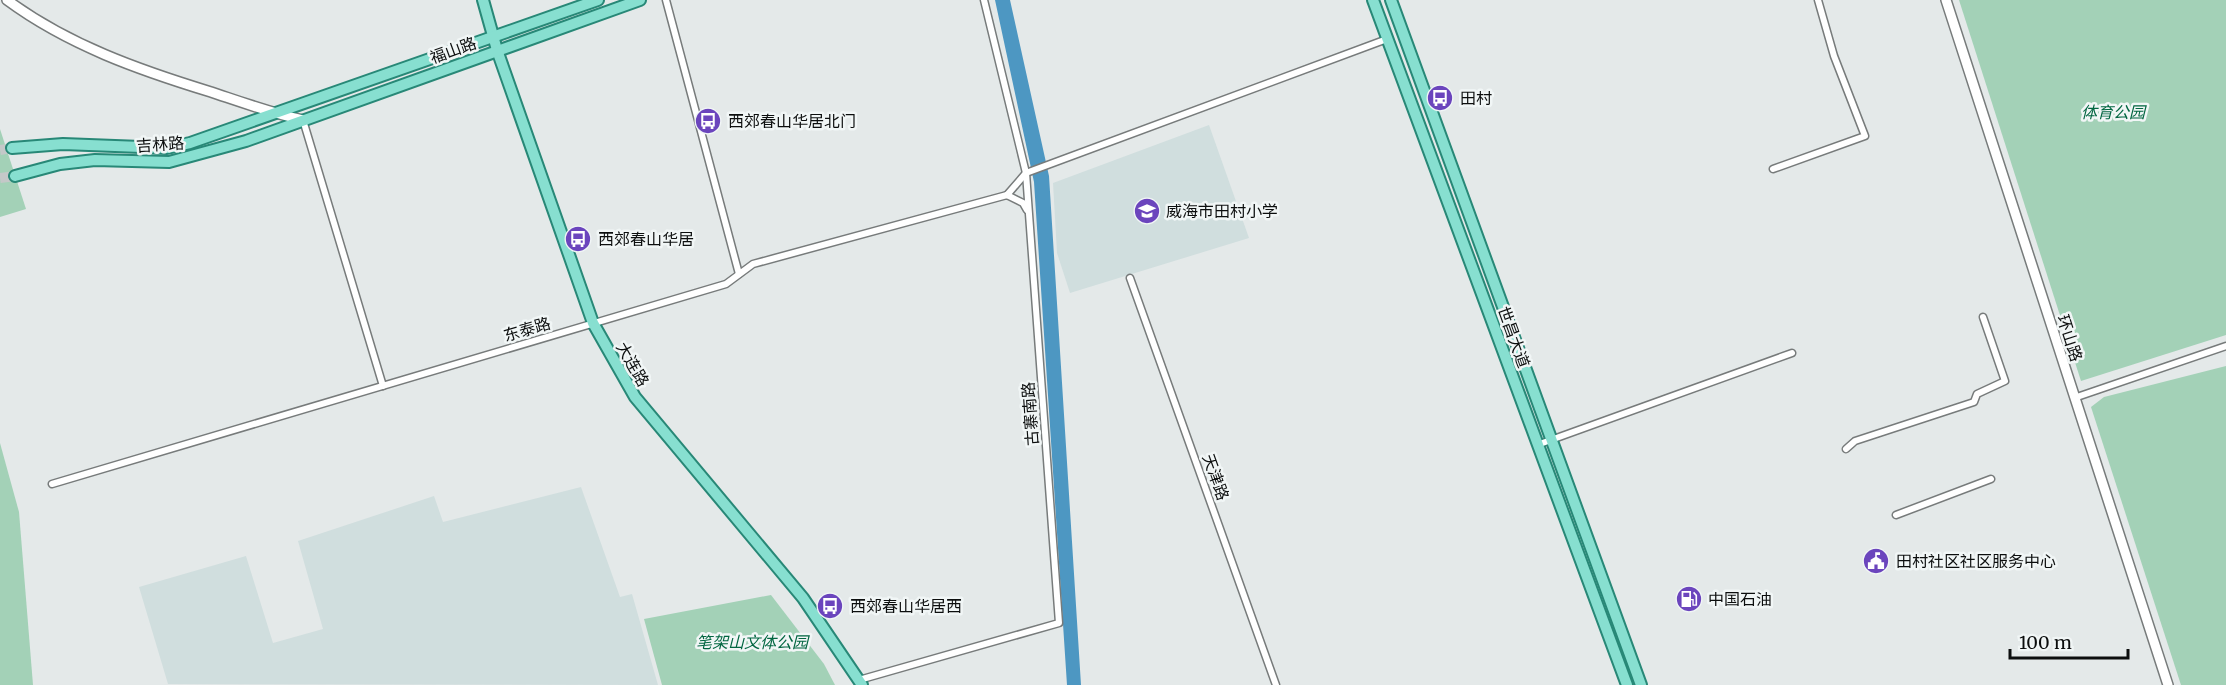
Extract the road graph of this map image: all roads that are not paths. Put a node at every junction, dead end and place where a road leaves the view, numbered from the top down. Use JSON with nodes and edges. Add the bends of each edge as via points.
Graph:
{"nodes":[{"id":1,"x":7,"y":0,"type":"edge"},
{"id":2,"x":483,"y":0,"type":"edge"},
{"id":3,"x":598,"y":0,"type":"edge"},
{"id":4,"x":640,"y":0,"type":"edge"},
{"id":5,"x":666,"y":0,"type":"edge"},
{"id":6,"x":984,"y":0,"type":"edge"},
{"id":7,"x":1373,"y":0,"type":"edge"},
{"id":8,"x":1391,"y":0,"type":"edge"},
{"id":9,"x":1818,"y":0,"type":"edge"},
{"id":10,"x":1946,"y":0,"type":"edge"},
{"id":11,"x":494,"y":37,"type":"junction"},
{"id":12,"x":1387,"y":39,"type":"junction"},
{"id":13,"x":497,"y":50,"type":"junction"},
{"id":14,"x":276,"y":114,"type":"junction"},
{"id":15,"x":303,"y":120,"type":"junction"},
{"id":16,"x":12,"y":148,"type":"tunnel mouth"},
{"id":17,"x":1773,"y":169,"type":"dead end"},
{"id":18,"x":1028,"y":172,"type":"junction"},
{"id":19,"x":15,"y":176,"type":"tunnel mouth"},
{"id":20,"x":1007,"y":195,"type":"junction"},
{"id":21,"x":1029,"y":213,"type":"junction"},
{"id":22,"x":739,"y":274,"type":"junction"},
{"id":23,"x":1130,"y":278,"type":"dead end"},
{"id":24,"x":1983,"y":317,"type":"dead end"},
{"id":25,"x":593,"y":323,"type":"junction"},
{"id":26,"x":2226,"y":346,"type":"edge"},
{"id":27,"x":1792,"y":353,"type":"dead end"},
{"id":28,"x":383,"y":386,"type":"junction"},
{"id":29,"x":2073,"y":398,"type":"junction"},
{"id":30,"x":1552,"y":440,"type":"junction"},
{"id":31,"x":1537,"y":445,"type":"junction"},
{"id":32,"x":1846,"y":449,"type":"dead end"},
{"id":33,"x":1990,"y":479,"type":"dead end"},
{"id":34,"x":52,"y":483,"type":"dead end"},
{"id":35,"x":1896,"y":515,"type":"dead end"},
{"id":36,"x":860,"y":682,"type":"edge"},
{"id":37,"x":1276,"y":685,"type":"edge"},
{"id":38,"x":1626,"y":685,"type":"edge"},
{"id":39,"x":1641,"y":685,"type":"edge"},
{"id":40,"x":2168,"y":685,"type":"edge"}],
"edges":[{"from":1,"to":14,"type":"main road","via":[[32,19],[129,67]]},
{"from":2,"to":11,"type":"main road","name":"大连路"},
{"from":3,"to":11,"type":"main road","name":"福山路"},
{"from":4,"to":13,"type":"main road","name":"福山路"},
{"from":5,"to":22,"type":"street"},
{"from":6,"to":18,"type":"street","name":"古寨南路"},
{"from":7,"to":12,"type":"main road","name":"世昌大道"},
{"from":8,"to":30,"type":"main road","name":"世昌大道"},
{"from":9,"to":17,"type":"street","via":[[1834,56],[1865,136]]},
{"from":10,"to":29,"type":"main road","name":"环山路"},
{"from":11,"to":13,"type":"main road","name":"大连路"},
{"from":11,"to":14,"type":"main road","name":"福山路"},
{"from":12,"to":18,"type":"street"},
{"from":12,"to":31,"type":"main road","name":"世昌大道"},
{"from":13,"to":15,"type":"main road","name":"福山路"},
{"from":13,"to":25,"type":"main road","name":"大连路"},
{"from":14,"to":15,"type":"main road"},
{"from":14,"to":16,"type":"main road","name":"吉林路","via":[[167,148],[63,144]]},
{"from":15,"to":19,"type":"main road","name":"吉林路","via":[[169,162],[95,160]]},
{"from":15,"to":28,"type":"street"},
{"from":18,"to":20,"type":"street"},
{"from":18,"to":21,"type":"street","name":"古寨南路"},
{"from":20,"to":21,"type":"street","via":[[1023,203]]},
{"from":20,"to":22,"type":"street","name":"东泰路","via":[[753,264]]},
{"from":21,"to":36,"type":"street","name":"古寨南路","via":[[1059,623]]},
{"from":22,"to":25,"type":"street","name":"东泰路","via":[[726,284]]},
{"from":23,"to":37,"type":"street","name":"天津路"},
{"from":24,"to":32,"type":"street","via":[[2005,381],[1977,394],[1974,402],[1855,441]]},
{"from":25,"to":28,"type":"street","name":"东泰路"},
{"from":25,"to":36,"type":"main road","name":"大连路","via":[[635,397],[803,598]]},
{"from":26,"to":29,"type":"street"},
{"from":27,"to":30,"type":"street"},
{"from":28,"to":34,"type":"street","name":"东泰路"},
{"from":29,"to":40,"type":"main road","name":"环山路"},
{"from":30,"to":31,"type":"street"},
{"from":30,"to":39,"type":"main road","name":"世昌大道"},
{"from":31,"to":38,"type":"main road","name":"世昌大道"},
{"from":33,"to":35,"type":"street"}]}
